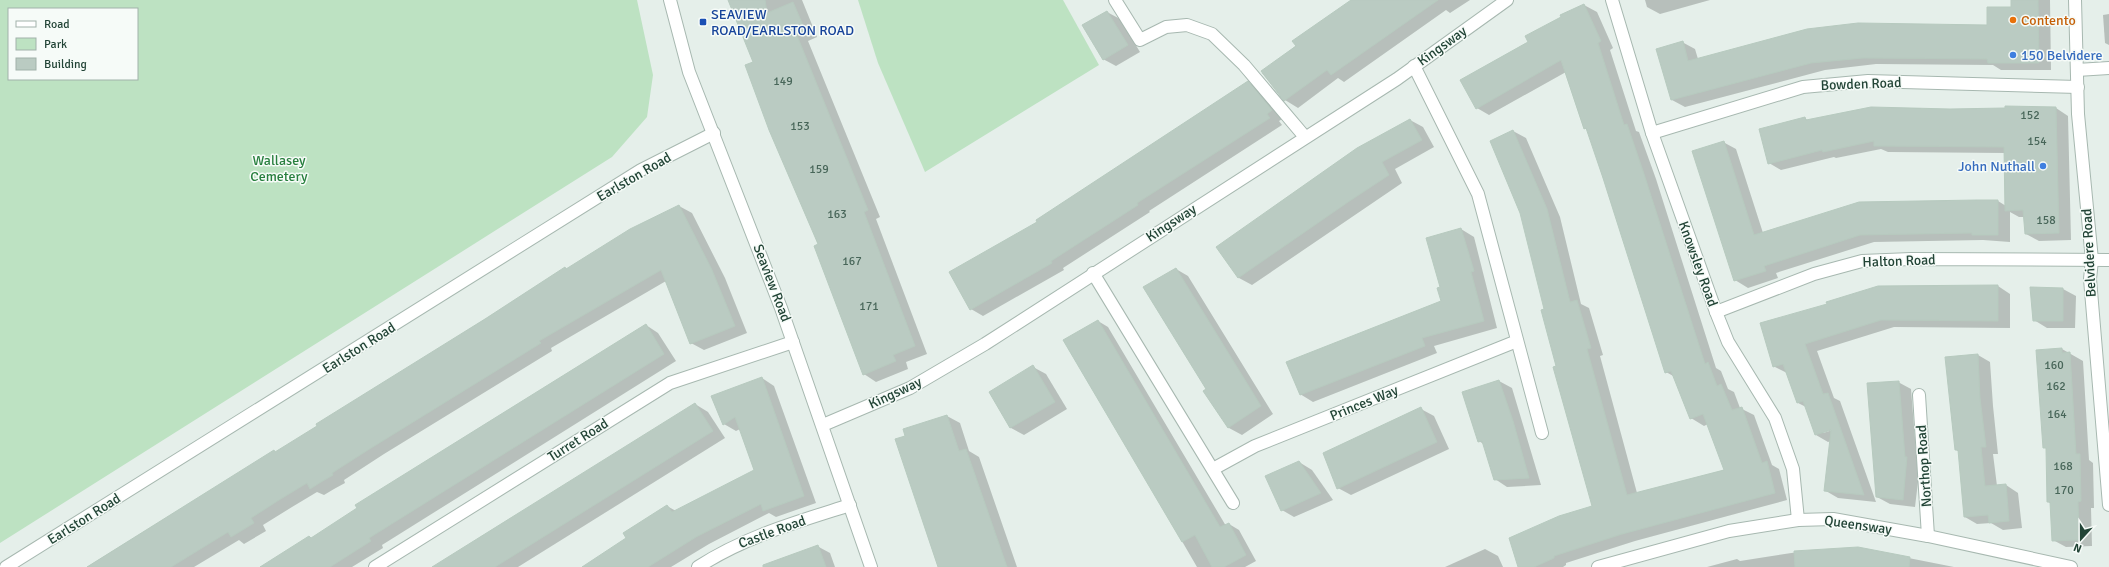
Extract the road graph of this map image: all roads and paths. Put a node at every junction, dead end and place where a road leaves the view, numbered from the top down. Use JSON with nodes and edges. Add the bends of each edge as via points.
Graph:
{"nodes":[{"id":1,"x":670,"y":0,"type":"edge"},
{"id":2,"x":1115,"y":0,"type":"edge"},
{"id":3,"x":1507,"y":0,"type":"edge"},
{"id":4,"x":1612,"y":0,"type":"edge"},
{"id":5,"x":2075,"y":0,"type":"edge"},
{"id":6,"x":1414,"y":66,"type":"junction"},
{"id":7,"x":2109,"y":68,"type":"edge"},
{"id":8,"x":2077,"y":70,"type":"junction"},
{"id":9,"x":2078,"y":87,"type":"junction"},
{"id":10,"x":714,"y":133,"type":"junction"},
{"id":11,"x":1652,"y":133,"type":"junction"},
{"id":12,"x":1305,"y":137,"type":"junction"},
{"id":13,"x":2092,"y":260,"type":"junction"},
{"id":14,"x":2109,"y":260,"type":"edge"},
{"id":15,"x":1093,"y":273,"type":"junction"},
{"id":16,"x":1716,"y":312,"type":"junction"},
{"id":17,"x":793,"y":342,"type":"junction"},
{"id":18,"x":1517,"y":342,"type":"junction"},
{"id":19,"x":1919,"y":395,"type":"dead end"},
{"id":20,"x":823,"y":425,"type":"junction"},
{"id":21,"x":1542,"y":433,"type":"dead end"},
{"id":22,"x":1212,"y":469,"type":"junction"},
{"id":23,"x":1233,"y":503,"type":"dead end"},
{"id":24,"x":850,"y":505,"type":"junction"},
{"id":25,"x":2109,"y":505,"type":"edge"},
{"id":26,"x":1798,"y":520,"type":"junction"},
{"id":27,"x":1928,"y":536,"type":"junction"},
{"id":28,"x":6,"y":567,"type":"edge"},
{"id":29,"x":375,"y":567,"type":"edge"},
{"id":30,"x":698,"y":567,"type":"edge"},
{"id":31,"x":871,"y":567,"type":"edge"},
{"id":32,"x":1598,"y":567,"type":"edge"},
{"id":33,"x":2071,"y":567,"type":"edge"}],
"edges":[{"from":1,"to":10,"type":"street","name":"Seaview Road","via":[[690,72]]},
{"from":2,"to":12,"type":"street","via":[[1140,40],[1166,27],[1188,25],[1212,34],[1244,65]]},
{"from":3,"to":6,"type":"street","name":"Kingsway"},
{"from":4,"to":11,"type":"street","name":"Knowsley Road"},
{"from":5,"to":8,"type":"street","name":"Belvidere Road"},
{"from":6,"to":12,"type":"street","name":"Kingsway"},
{"from":6,"to":18,"type":"street","via":[[1478,194]]},
{"from":7,"to":8,"type":"street"},
{"from":8,"to":9,"type":"street","name":"Belvidere Road"},
{"from":9,"to":11,"type":"street","name":"Bowden Road","via":[[1868,81],[1803,87]]},
{"from":9,"to":13,"type":"street","name":"Belvidere Road"},
{"from":10,"to":17,"type":"street","name":"Seaview Road"},
{"from":10,"to":28,"type":"street","name":"Earlston Road","via":[[641,170]]},
{"from":11,"to":16,"type":"street","name":"Knowsley Road"},
{"from":12,"to":15,"type":"street","name":"Kingsway"},
{"from":13,"to":14,"type":"street","name":"Halton Road"},
{"from":13,"to":16,"type":"street","name":"Halton Road","via":[[1862,261],[1814,274]]},
{"from":13,"to":25,"type":"street","name":"Belvidere Road","via":[[2090,279]]},
{"from":15,"to":20,"type":"street","name":"Kingsway","via":[[985,344],[910,388]]},
{"from":15,"to":22,"type":"street"},
{"from":16,"to":26,"type":"street","name":"Knowsley Road","via":[[1728,342],[1775,418],[1793,469]]},
{"from":17,"to":20,"type":"street","name":"Seaview Road"},
{"from":17,"to":29,"type":"street","name":"Turret Road","via":[[670,383]]},
{"from":18,"to":21,"type":"street"},
{"from":18,"to":22,"type":"street","name":"Princes Way","via":[[1255,446]]},
{"from":19,"to":27,"type":"street","name":"Northop Road"},
{"from":20,"to":24,"type":"street","name":"Seaview Road"},
{"from":22,"to":23,"type":"street"},
{"from":24,"to":30,"type":"street","name":"Castle Road","via":[[765,533],[724,550]]},
{"from":24,"to":31,"type":"street","name":"Seaview Road"},
{"from":26,"to":27,"type":"street","name":"Queensway","via":[[1832,519]]},
{"from":26,"to":32,"type":"street","name":"Queensway","via":[[1729,531]]},
{"from":27,"to":33,"type":"street","name":"Queensway"}]}
